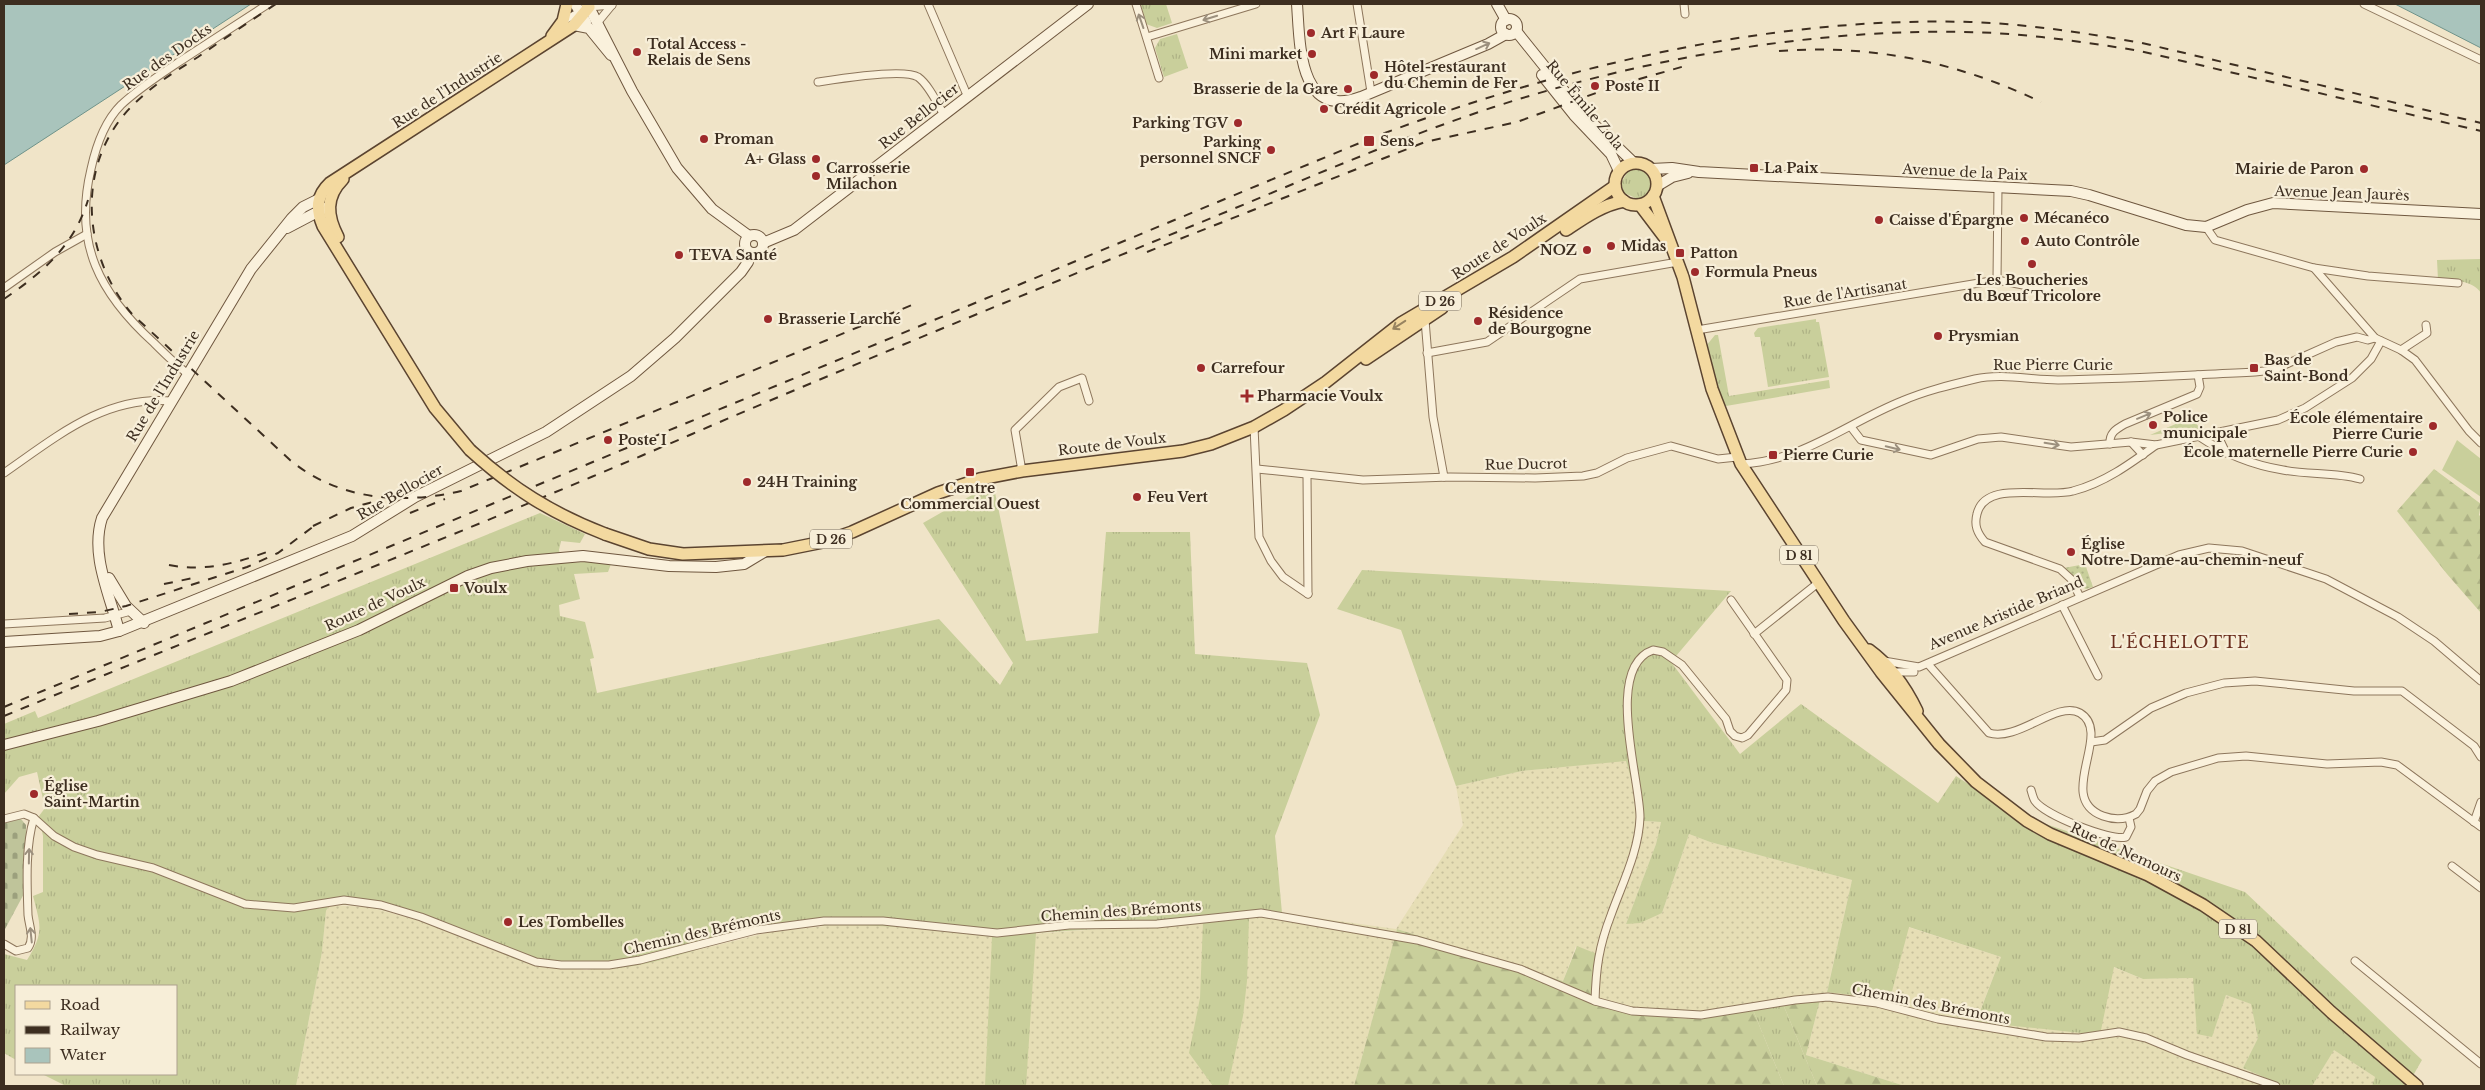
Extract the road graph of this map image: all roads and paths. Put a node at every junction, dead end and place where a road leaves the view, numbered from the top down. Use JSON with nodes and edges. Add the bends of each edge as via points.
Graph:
{"nodes":[{"id":1,"x":268,"y":4,"type":"edge"},
{"id":2,"x":567,"y":4,"type":"edge"},
{"id":3,"x":928,"y":4,"type":"edge"},
{"id":4,"x":1088,"y":4,"type":"edge"},
{"id":5,"x":1136,"y":4,"type":"edge"},
{"id":6,"x":1256,"y":4,"type":"edge"},
{"id":7,"x":1297,"y":4,"type":"edge"},
{"id":8,"x":1357,"y":4,"type":"edge"},
{"id":9,"x":1497,"y":4,"type":"edge"},
{"id":10,"x":1684,"y":4,"type":"edge"},
{"id":11,"x":2364,"y":4,"type":"edge"},
{"id":12,"x":583,"y":9,"type":"edge"},
{"id":13,"x":1685,"y":14,"type":"dead end"},
{"id":14,"x":568,"y":23,"type":"junction"},
{"id":15,"x":594,"y":25,"type":"junction"},
{"id":16,"x":1510,"y":33,"type":"junction"},
{"id":17,"x":1147,"y":37,"type":"junction"},
{"id":18,"x":2481,"y":60,"type":"edge"},
{"id":19,"x":1159,"y":78,"type":"dead end"},
{"id":20,"x":818,"y":82,"type":"dead end"},
{"id":21,"x":1371,"y":92,"type":"junction"},
{"id":22,"x":967,"y":95,"type":"junction"},
{"id":23,"x":944,"y":115,"type":"junction"},
{"id":24,"x":1634,"y":163,"type":"junction"},
{"id":25,"x":1651,"y":169,"type":"junction"},
{"id":26,"x":1619,"y":171,"type":"junction"},
{"id":27,"x":1699,"y":172,"type":"junction"},
{"id":28,"x":1615,"y":186,"type":"junction"},
{"id":29,"x":1998,"y":187,"type":"junction"},
{"id":30,"x":1655,"y":191,"type":"junction"},
{"id":31,"x":1624,"y":201,"type":"junction"},
{"id":32,"x":318,"y":205,"type":"junction"},
{"id":33,"x":1640,"y":205,"type":"junction"},
{"id":34,"x":2481,"y":214,"type":"edge"},
{"id":35,"x":301,"y":220,"type":"junction"},
{"id":36,"x":324,"y":226,"type":"junction"},
{"id":37,"x":2206,"y":227,"type":"junction"},
{"id":38,"x":284,"y":230,"type":"junction"},
{"id":39,"x":87,"y":234,"type":"junction"},
{"id":40,"x":749,"y":236,"type":"junction"},
{"id":41,"x":763,"y":243,"type":"junction"},
{"id":42,"x":1672,"y":247,"type":"junction"},
{"id":43,"x":750,"y":253,"type":"junction"},
{"id":44,"x":1678,"y":262,"type":"junction"},
{"id":45,"x":2314,"y":268,"type":"junction"},
{"id":46,"x":1997,"y":280,"type":"junction"},
{"id":47,"x":2458,"y":283,"type":"dead end"},
{"id":48,"x":4,"y":288,"type":"edge"},
{"id":49,"x":2048,"y":290,"type":"dead end"},
{"id":50,"x":368,"y":298,"type":"junction"},
{"id":51,"x":1425,"y":320,"type":"junction"},
{"id":52,"x":2426,"y":325,"type":"dead end"},
{"id":53,"x":1697,"y":330,"type":"junction"},
{"id":54,"x":2378,"y":340,"type":"junction"},
{"id":55,"x":2401,"y":350,"type":"junction"},
{"id":56,"x":1427,"y":353,"type":"junction"},
{"id":57,"x":188,"y":374,"type":"junction"},
{"id":58,"x":2198,"y":375,"type":"junction"},
{"id":59,"x":1326,"y":382,"type":"junction"},
{"id":60,"x":172,"y":400,"type":"junction"},
{"id":61,"x":1089,"y":401,"type":"dead end"},
{"id":62,"x":1254,"y":427,"type":"junction"},
{"id":63,"x":1851,"y":428,"type":"junction"},
{"id":64,"x":2217,"y":434,"type":"junction"},
{"id":65,"x":2200,"y":437,"type":"junction"},
{"id":66,"x":2131,"y":442,"type":"junction"},
{"id":67,"x":2481,"y":443,"type":"edge"},
{"id":68,"x":2110,"y":444,"type":"junction"},
{"id":69,"x":2156,"y":445,"type":"junction"},
{"id":70,"x":2226,"y":454,"type":"junction"},
{"id":71,"x":2144,"y":455,"type":"junction"},
{"id":72,"x":1739,"y":461,"type":"junction"},
{"id":73,"x":1257,"y":469,"type":"junction"},
{"id":74,"x":1022,"y":471,"type":"junction"},
{"id":75,"x":4,"y":473,"type":"edge"},
{"id":76,"x":1307,"y":476,"type":"junction"},
{"id":77,"x":1444,"y":477,"type":"junction"},
{"id":78,"x":2360,"y":480,"type":"dead end"},
{"id":79,"x":764,"y":552,"type":"junction"},
{"id":80,"x":103,"y":569,"type":"junction"},
{"id":81,"x":1818,"y":583,"type":"junction"},
{"id":82,"x":2080,"y":597,"type":"junction"},
{"id":83,"x":1731,"y":600,"type":"dead end"},
{"id":84,"x":2062,"y":605,"type":"junction"},
{"id":85,"x":132,"y":611,"type":"junction"},
{"id":86,"x":115,"y":616,"type":"junction"},
{"id":87,"x":144,"y":623,"type":"junction"},
{"id":88,"x":4,"y":624,"type":"edge"},
{"id":89,"x":119,"y":631,"type":"junction"},
{"id":90,"x":1754,"y":634,"type":"junction"},
{"id":91,"x":4,"y":642,"type":"edge"},
{"id":92,"x":1928,"y":664,"type":"junction"},
{"id":93,"x":1889,"y":667,"type":"junction"},
{"id":94,"x":1916,"y":669,"type":"junction"},
{"id":95,"x":2098,"y":676,"type":"dead end"},
{"id":96,"x":2481,"y":681,"type":"edge"},
{"id":97,"x":1906,"y":690,"type":"junction"},
{"id":98,"x":1925,"y":725,"type":"junction"},
{"id":99,"x":2091,"y":742,"type":"junction"},
{"id":100,"x":4,"y":745,"type":"edge"},
{"id":101,"x":2481,"y":757,"type":"edge"},
{"id":102,"x":2031,"y":790,"type":"dead end"},
{"id":103,"x":2481,"y":802,"type":"edge"},
{"id":104,"x":34,"y":818,"type":"junction"},
{"id":105,"x":2129,"y":818,"type":"junction"},
{"id":106,"x":4,"y":819,"type":"edge"},
{"id":107,"x":2474,"y":822,"type":"junction"},
{"id":108,"x":2481,"y":827,"type":"edge"},
{"id":109,"x":2452,"y":866,"type":"dead end"},
{"id":110,"x":2481,"y":888,"type":"edge"},
{"id":111,"x":4,"y":944,"type":"edge"},
{"id":112,"x":2354,"y":961,"type":"dead end"},
{"id":113,"x":1595,"y":1001,"type":"junction"},
{"id":114,"x":2481,"y":1064,"type":"edge"},
{"id":115,"x":2410,"y":1084,"type":"edge"},
{"id":116,"x":2276,"y":1086,"type":"edge"}],
"edges":[{"from":1,"to":39,"type":"street","name":"Rue des Docks","via":[[153,80],[121,105],[106,123],[88,182]]},
{"from":2,"to":14,"type":"main road"},
{"from":3,"to":22,"type":"street"},
{"from":4,"to":22,"type":"main road","name":"Rue Bellocier"},
{"from":17,"to":5,"type":"street","one_way":true},
{"from":6,"to":17,"type":"street","one_way":true},
{"from":7,"to":21,"type":"main road","via":[[1304,71],[1314,89],[1324,98],[1343,102]]},
{"from":8,"to":21,"type":"street"},
{"from":9,"to":16,"type":"main road","via":[[1506,20],[1515,21]]},
{"from":10,"to":13,"type":"street"},
{"from":11,"to":18,"type":"street"},
{"from":12,"to":14,"type":"main road","name":"Rue de l'Industrie"},
{"from":12,"to":15,"type":"main road"},
{"from":12,"to":15,"type":"street","via":[[612,5]]},
{"from":14,"to":15,"type":"main road"},
{"from":14,"to":32,"type":"main road","name":"Rue de l'Industrie","via":[[546,43],[349,173]]},
{"from":15,"to":40,"type":"main road","via":[[677,168],[712,209]]},
{"from":21,"to":16,"type":"main road","one_way":true},
{"from":16,"to":24,"type":"main road","name":"Rue Émile Zola","via":[[1545,67],[1597,129]]},
{"from":16,"to":26,"type":"main road","name":"Rue Émile Zola","via":[[1574,115],[1611,154]]},
{"from":17,"to":19,"type":"street"},
{"from":20,"to":23,"type":"street","via":[[882,74],[915,75],[923,80]]},
{"from":22,"to":23,"type":"main road","name":"Rue Bellocier"},
{"from":23,"to":41,"type":"main road","name":"Rue Bellocier","via":[[794,230]]},
{"from":24,"to":25,"type":"main road"},
{"from":24,"to":26,"type":"main road"},
{"from":25,"to":27,"type":"main road"},
{"from":25,"to":30,"type":"main road","via":[[1655,175]]},
{"from":26,"to":28,"type":"main road"},
{"from":27,"to":29,"type":"main road","name":"Avenue de la Paix"},
{"from":27,"to":30,"type":"main road","via":[[1676,175]]},
{"from":28,"to":31,"type":"main road"},
{"from":28,"to":59,"type":"main road","name":"Route de Voulx","number":"D 26","one_way":true,"via":[[1513,257],[1401,323]]},
{"from":29,"to":37,"type":"main road","name":"Avenue de la Paix","via":[[2089,195],[2186,225]]},
{"from":29,"to":46,"type":"street"},
{"from":30,"to":33,"type":"main road"},
{"from":30,"to":42,"type":"main road","number":"D 81"},
{"from":31,"to":33,"type":"main road"},
{"from":31,"to":51,"type":"main road","name":"Route de Voulx","number":"D 26","via":[[1594,212]]},
{"from":32,"to":35,"type":"main road"},
{"from":32,"to":36,"type":"main road"},
{"from":32,"to":38,"type":"main road","name":"Rue de l'Industrie","via":[[292,218]]},
{"from":32,"to":50,"type":"main road"},
{"from":33,"to":42,"type":"main road","number":"D 81"},
{"from":34,"to":37,"type":"main road","name":"Avenue Jean Jaurès","via":[[2273,203]]},
{"from":35,"to":36,"type":"main road"},
{"from":35,"to":38,"type":"main road"},
{"from":36,"to":50,"type":"main road"},
{"from":37,"to":45,"type":"street","via":[[2215,240]]},
{"from":38,"to":57,"type":"main road","name":"Rue de l'Industrie","via":[[251,269]]},
{"from":39,"to":48,"type":"street"},
{"from":39,"to":57,"type":"street","name":"Rue des Docks","via":[[98,270],[117,305]]},
{"from":40,"to":41,"type":"main road","via":[[757,236]]},
{"from":40,"to":43,"type":"main road","via":[[745,246]]},
{"from":41,"to":43,"type":"main road","via":[[759,251]]},
{"from":42,"to":44,"type":"main road","number":"D 81"},
{"from":43,"to":87,"type":"main road","name":"Rue Bellocier","via":[[741,272],[652,359],[546,432],[422,494],[352,536]]},
{"from":44,"to":53,"type":"main road","number":"D 81"},
{"from":44,"to":56,"type":"street","via":[[1580,279],[1487,342]]},
{"from":45,"to":47,"type":"street"},
{"from":45,"to":54,"type":"street"},
{"from":46,"to":49,"type":"street","name":"Rue de l'Artisanat"},
{"from":46,"to":53,"type":"street","name":"Rue de l'Artisanat"},
{"from":50,"to":79,"type":"main road","bridge":true,"via":[[435,408],[470,450],[509,484],[544,507],[605,534],[650,549],[682,554]]},
{"from":51,"to":56,"type":"street"},
{"from":51,"to":59,"type":"main road","name":"Route de Voulx","number":"D 26"},
{"from":52,"to":55,"type":"street","via":[[2428,333]]},
{"from":53,"to":72,"type":"main road","number":"D 81","via":[[1712,389]]},
{"from":54,"to":55,"type":"street"},
{"from":54,"to":58,"type":"street","name":"Rue Pierre Curie","via":[[2357,337],[2336,342],[2273,370]]},
{"from":54,"to":64,"type":"street","via":[[2371,359],[2352,378],[2320,401],[2278,420]]},
{"from":55,"to":67,"type":"street","via":[[2415,360],[2468,431]]},
{"from":56,"to":77,"type":"street","via":[[1433,417]]},
{"from":57,"to":60,"type":"main road","name":"Rue de l'Industrie"},
{"from":58,"to":63,"type":"street","name":"Rue Pierre Curie","via":[[2055,380],[2005,376],[1978,379],[1901,401]]},
{"from":68,"to":58,"type":"street","one_way":true,"via":[[2114,430],[2197,394],[2200,387]]},
{"from":59,"to":62,"type":"main road","name":"Route de Voulx","number":"D 26"},
{"from":60,"to":75,"type":"street","via":[[145,400],[95,413]]},
{"from":60,"to":80,"type":"main road","name":"Rue de l'Industrie","via":[[102,518],[97,546]]},
{"from":61,"to":74,"type":"street","via":[[1082,378],[1059,387],[1015,430]]},
{"from":62,"to":73,"type":"street"},
{"from":62,"to":74,"type":"main road","name":"Route de Voulx","number":"D 26","via":[[1211,444],[1183,450]]},
{"from":63,"to":68,"type":"street","one_way":true,"via":[[1862,440],[1931,455],[1988,437],[2071,447]]},
{"from":63,"to":72,"type":"street","name":"Rue Pierre Curie","via":[[1792,455]]},
{"from":64,"to":65,"type":"street"},
{"from":64,"to":70,"type":"street"},
{"from":65,"to":69,"type":"street"},
{"from":65,"to":70,"type":"street"},
{"from":66,"to":68,"type":"street"},
{"from":66,"to":69,"type":"street"},
{"from":66,"to":71,"type":"street"},
{"from":69,"to":71,"type":"street"},
{"from":70,"to":78,"type":"street","via":[[2283,470],[2349,476]]},
{"from":71,"to":82,"type":"street","via":[[2084,488],[2057,494],[2002,492],[1986,498],[1978,510],[1976,526],[1985,542],[2060,569]]},
{"from":72,"to":77,"type":"street","name":"Rue Ducrot","via":[[1671,446],[1627,458],[1597,473],[1583,476]]},
{"from":72,"to":81,"type":"main road","number":"D 81"},
{"from":73,"to":76,"type":"street","name":"Rue Ducrot"},
{"from":73,"to":76,"type":"street","via":[[1259,536],[1283,577],[1308,594]]},
{"from":74,"to":79,"type":"main road","name":"Route de Voulx","number":"D 26","via":[[980,479],[938,493],[822,542]]},
{"from":76,"to":77,"type":"street","name":"Rue Ducrot","via":[[1363,480]]},
{"from":79,"to":100,"type":"main road","name":"Route de Voulx","number":"D 26","via":[[744,564],[716,567],[669,566],[583,556],[491,568],[468,576],[359,630],[231,681],[107,719]]},
{"from":80,"to":85,"type":"main road"},
{"from":80,"to":86,"type":"main road","name":"Rue de l'Industrie"},
{"from":81,"to":90,"type":"street"},
{"from":81,"to":93,"type":"main road","number":"D 81","via":[[1861,644]]},
{"from":82,"to":84,"type":"street","name":"Avenue Aristide Briand"},
{"from":82,"to":96,"type":"street","name":"Avenue Aristide Briand","via":[[2188,552],[2218,548],[2242,552],[2326,580],[2376,604],[2434,641]]},
{"from":83,"to":90,"type":"street"},
{"from":84,"to":92,"type":"street","name":"Avenue Aristide Briand"},
{"from":84,"to":95,"type":"street"},
{"from":85,"to":86,"type":"street"},
{"from":85,"to":87,"type":"main road"},
{"from":86,"to":88,"type":"street"},
{"from":86,"to":89,"type":"main road","name":"Rue de l'Industrie"},
{"from":87,"to":89,"type":"main road","name":"Rue Bellocier"},
{"from":89,"to":91,"type":"main road","name":"Rue Bellocier","via":[[100,636]]},
{"from":90,"to":113,"type":"street","via":[[1788,684],[1748,735],[1742,738],[1735,736],[1726,719],[1673,658],[1653,650],[1644,653],[1635,664],[1630,680],[1628,715],[1640,816],[1635,849],[1596,963]]},
{"from":92,"to":94,"type":"street","name":"Avenue Aristide Briand"},
{"from":92,"to":99,"type":"street","via":[[1989,733],[2006,734],[2072,710],[2086,719]]},
{"from":93,"to":94,"type":"street","name":"Avenue Aristide Briand"},
{"from":93,"to":97,"type":"main road","number":"D 81"},
{"from":93,"to":98,"type":"main road","name":"Rue de Nemours","number":"D 81"},
{"from":94,"to":97,"type":"street"},
{"from":97,"to":98,"type":"main road","number":"D 81"},
{"from":98,"to":115,"type":"main road","name":"Rue de Nemours","number":"D 81","via":[[1976,782],[2027,821],[2148,875],[2203,905],[2256,941]]},
{"from":99,"to":101,"type":"street","via":[[2105,740],[2151,708],[2186,693],[2224,683],[2255,680],[2354,691],[2402,691],[2474,746]]},
{"from":99,"to":105,"type":"street","via":[[2082,781],[2087,802],[2099,815]]},
{"from":102,"to":105,"type":"street","via":[[2036,802],[2059,817],[2116,838],[2126,837],[2130,832]]},
{"from":103,"to":107,"type":"street"},
{"from":104,"to":106,"type":"street","via":[[24,814]]},
{"from":111,"to":104,"type":"street","one_way":true,"via":[[16,951],[28,948],[32,943],[28,917],[29,852]]},
{"from":104,"to":113,"type":"street","name":"Chemin des Brémonts","via":[[54,836],[74,847],[153,868],[245,904],[294,908],[344,900],[381,905],[536,962],[561,965],[640,960],[756,930],[824,921],[883,921],[997,933],[1069,925],[1157,924],[1250,914],[1417,940],[1504,963]]},
{"from":105,"to":107,"type":"street","via":[[2138,812],[2150,786],[2171,772],[2218,758],[2246,756],[2327,764],[2389,762],[2404,768]]},
{"from":107,"to":108,"type":"street"},
{"from":109,"to":110,"type":"street"},
{"from":112,"to":114,"type":"street"},
{"from":113,"to":116,"type":"street","name":"Chemin des Brémonts","via":[[1632,1011],[1701,1015],[1828,997],[1877,1003],[1938,1019],[2046,1037],[2079,1038],[2119,1032],[2146,1038],[2187,1056]]}]}
